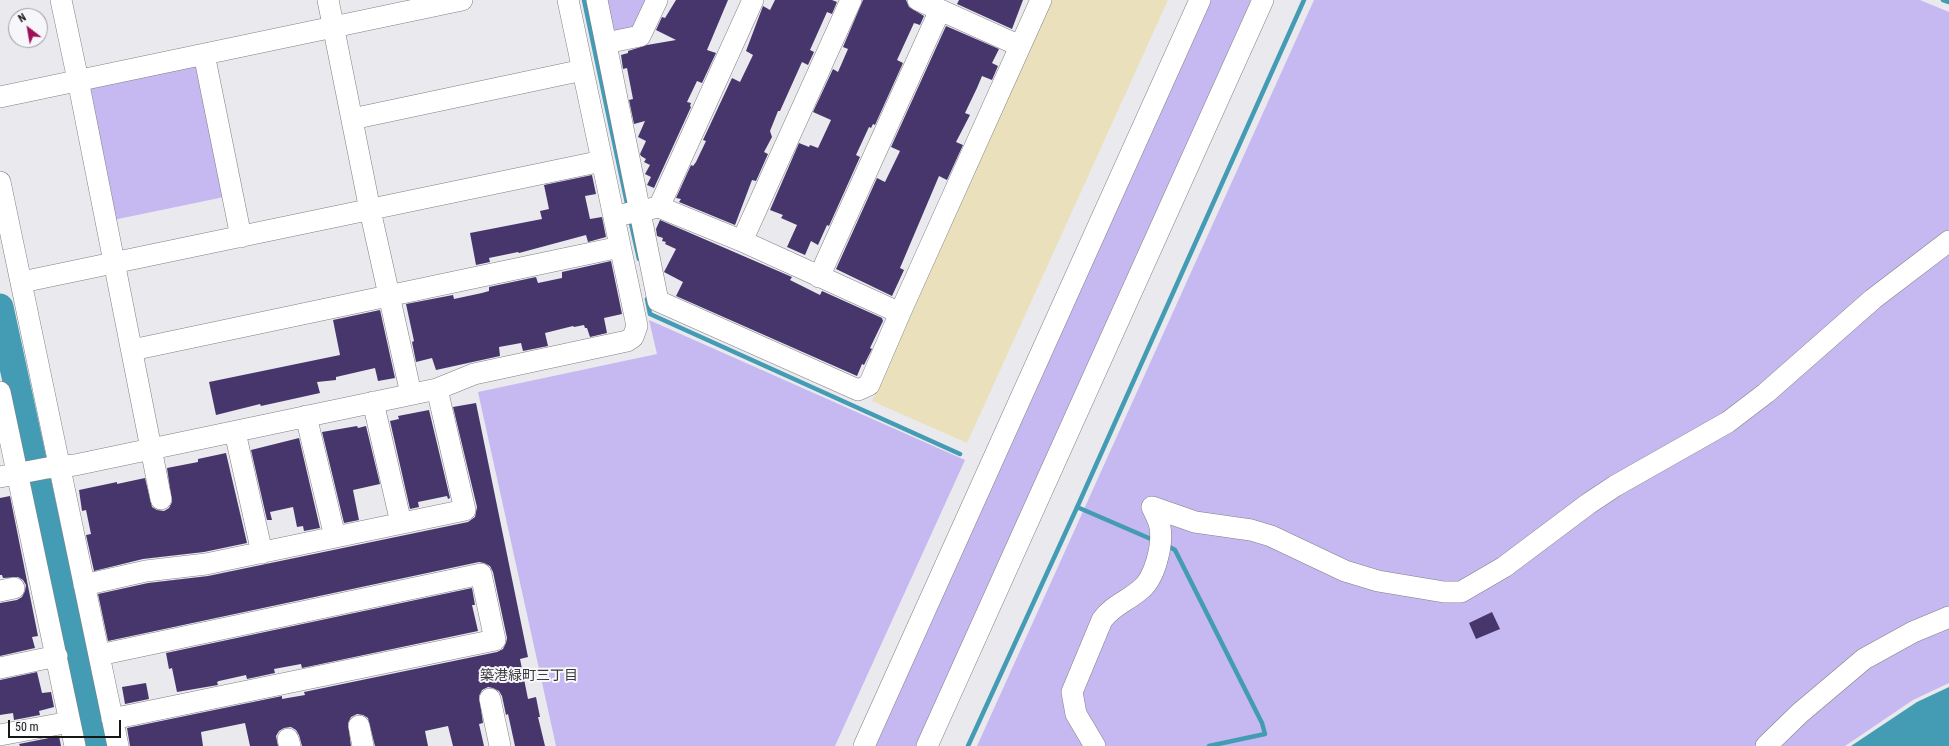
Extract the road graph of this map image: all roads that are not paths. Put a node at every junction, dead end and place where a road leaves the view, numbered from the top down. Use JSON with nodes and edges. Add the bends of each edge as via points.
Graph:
{"nodes":[{"id":1,"x":61,"y":0,"type":"edge"},
{"id":2,"x":328,"y":0,"type":"edge"},
{"id":3,"x":462,"y":0,"type":"edge"},
{"id":4,"x":568,"y":0,"type":"edge"},
{"id":5,"x":597,"y":0,"type":"edge"},
{"id":6,"x":657,"y":0,"type":"edge"},
{"id":7,"x":753,"y":0,"type":"edge"},
{"id":8,"x":851,"y":0,"type":"edge"},
{"id":9,"x":918,"y":0,"type":"edge"},
{"id":10,"x":1041,"y":0,"type":"edge"},
{"id":11,"x":1200,"y":0,"type":"edge"},
{"id":12,"x":1263,"y":0,"type":"edge"},
{"id":13,"x":940,"y":10,"type":"junction"},
{"id":14,"x":333,"y":28,"type":"junction"},
{"id":15,"x":606,"y":43,"type":"junction"},
{"id":16,"x":1020,"y":46,"type":"junction"},
{"id":17,"x":204,"y":54,"type":"junction"},
{"id":18,"x":583,"y":70,"type":"junction"},
{"id":19,"x":78,"y":80,"type":"junction"},
{"id":20,"x":0,"y":97,"type":"edge"},
{"id":21,"x":352,"y":118,"type":"junction"},
{"id":22,"x":602,"y":161,"type":"junction"},
{"id":23,"x":0,"y":182,"type":"edge"},
{"id":24,"x":370,"y":210,"type":"junction"},
{"id":25,"x":634,"y":212,"type":"junction"},
{"id":26,"x":241,"y":237,"type":"junction"},
{"id":27,"x":742,"y":241,"type":"junction"},
{"id":28,"x":1949,"y":241,"type":"edge"},
{"id":29,"x":620,"y":247,"type":"junction"},
{"id":30,"x":115,"y":264,"type":"junction"},
{"id":31,"x":819,"y":276,"type":"junction"},
{"id":32,"x":22,"y":282,"type":"junction"},
{"id":33,"x":389,"y":295,"type":"junction"},
{"id":34,"x":900,"y":313,"type":"junction"},
{"id":35,"x":132,"y":350,"type":"junction"},
{"id":36,"x":437,"y":389,"type":"junction"},
{"id":37,"x":0,"y":392,"type":"edge"},
{"id":38,"x":411,"y":394,"type":"junction"},
{"id":39,"x":373,"y":402,"type":"junction"},
{"id":40,"x":306,"y":416,"type":"junction"},
{"id":41,"x":235,"y":432,"type":"junction"},
{"id":42,"x":151,"y":449,"type":"junction"},
{"id":43,"x":30,"y":471,"type":"edge"},
{"id":44,"x":161,"y":499,"type":"dead end"},
{"id":45,"x":401,"y":523,"type":"junction"},
{"id":46,"x":335,"y":537,"type":"junction"},
{"id":47,"x":262,"y":553,"type":"junction"},
{"id":48,"x":84,"y":585,"type":"junction"},
{"id":49,"x":1949,"y":617,"type":"edge"},
{"id":50,"x":98,"y":655,"type":"junction"},
{"id":51,"x":57,"y":656,"type":"junction"},
{"id":52,"x":0,"y":668,"type":"edge"},
{"id":53,"x":490,"y":699,"type":"dead end"},
{"id":54,"x":112,"y":719,"type":"junction"},
{"id":55,"x":70,"y":722,"type":"junction"},
{"id":56,"x":0,"y":735,"type":"edge"},
{"id":57,"x":75,"y":746,"type":"edge"},
{"id":58,"x":118,"y":746,"type":"edge"},
{"id":59,"x":500,"y":746,"type":"edge"},
{"id":60,"x":864,"y":746,"type":"edge"},
{"id":61,"x":927,"y":746,"type":"edge"},
{"id":62,"x":1095,"y":746,"type":"edge"},
{"id":63,"x":1766,"y":746,"type":"edge"}],
"edges":[{"from":1,"to":19,"type":"street"},
{"from":2,"to":14,"type":"street"},
{"from":3,"to":14,"type":"street"},
{"from":4,"to":18,"type":"street"},
{"from":5,"to":15,"type":"street"},
{"from":6,"to":15,"type":"street","via":[[640,36]]},
{"from":7,"to":25,"type":"street"},
{"from":8,"to":27,"type":"street"},
{"from":9,"to":13,"type":"street"},
{"from":10,"to":16,"type":"street"},
{"from":11,"to":60,"type":"street"},
{"from":12,"to":61,"type":"street"},
{"from":13,"to":16,"type":"street"},
{"from":13,"to":31,"type":"street"},
{"from":14,"to":17,"type":"street"},
{"from":14,"to":21,"type":"street"},
{"from":15,"to":25,"type":"street"},
{"from":16,"to":34,"type":"street"},
{"from":17,"to":19,"type":"street"},
{"from":17,"to":26,"type":"street"},
{"from":18,"to":21,"type":"street"},
{"from":18,"to":22,"type":"street"},
{"from":19,"to":20,"type":"street"},
{"from":19,"to":30,"type":"street"},
{"from":21,"to":24,"type":"street"},
{"from":22,"to":24,"type":"street"},
{"from":22,"to":25,"type":"street"},
{"from":23,"to":32,"type":"street"},
{"from":24,"to":26,"type":"street"},
{"from":24,"to":33,"type":"street"},
{"from":25,"to":27,"type":"street"},
{"from":25,"to":29,"type":"street"},
{"from":25,"to":34,"type":"street","via":[[658,301],[858,390],[869,385]]},
{"from":26,"to":30,"type":"street"},
{"from":27,"to":31,"type":"street"},
{"from":28,"to":62,"type":"street","via":[[1873,299],[1766,393],[1728,422],[1615,486],[1504,567],[1461,592],[1444,592],[1345,571],[1270,536],[1251,530],[1195,522],[1152,507],[1160,526],[1160,536],[1157,562],[1152,576],[1142,589],[1129,599],[1116,604],[1102,620],[1072,692],[1076,714]]},
{"from":29,"to":33,"type":"street"},
{"from":29,"to":36,"type":"street","via":[[637,326],[633,337],[627,341],[474,374]]},
{"from":30,"to":32,"type":"street"},
{"from":30,"to":35,"type":"street"},
{"from":31,"to":34,"type":"street"},
{"from":32,"to":43,"type":"street"},
{"from":33,"to":35,"type":"street"},
{"from":33,"to":38,"type":"street"},
{"from":35,"to":42,"type":"street"},
{"from":36,"to":38,"type":"street"},
{"from":36,"to":45,"type":"street","via":[[464,510]]},
{"from":37,"to":43,"type":"street"},
{"from":38,"to":39,"type":"street"},
{"from":39,"to":40,"type":"street"},
{"from":39,"to":45,"type":"street"},
{"from":40,"to":41,"type":"street"},
{"from":40,"to":46,"type":"street"},
{"from":41,"to":42,"type":"street"},
{"from":41,"to":47,"type":"street"},
{"from":42,"to":43,"type":"street","via":[[75,465]]},
{"from":42,"to":44,"type":"street"},
{"from":43,"to":48,"type":"street"},
{"from":43,"to":51,"type":"street"},
{"from":45,"to":46,"type":"street"},
{"from":46,"to":47,"type":"street"},
{"from":47,"to":48,"type":"street","via":[[206,564],[146,571]]},
{"from":48,"to":50,"type":"street"},
{"from":49,"to":63,"type":"street","via":[[1913,632],[1864,659],[1800,713]]},
{"from":50,"to":54,"type":"street"},
{"from":50,"to":54,"type":"street","via":[[481,574],[495,640]]},
{"from":51,"to":52,"type":"street"},
{"from":51,"to":55,"type":"street"},
{"from":53,"to":59,"type":"street"},
{"from":54,"to":58,"type":"street"},
{"from":55,"to":56,"type":"street"},
{"from":55,"to":57,"type":"street"}]}
